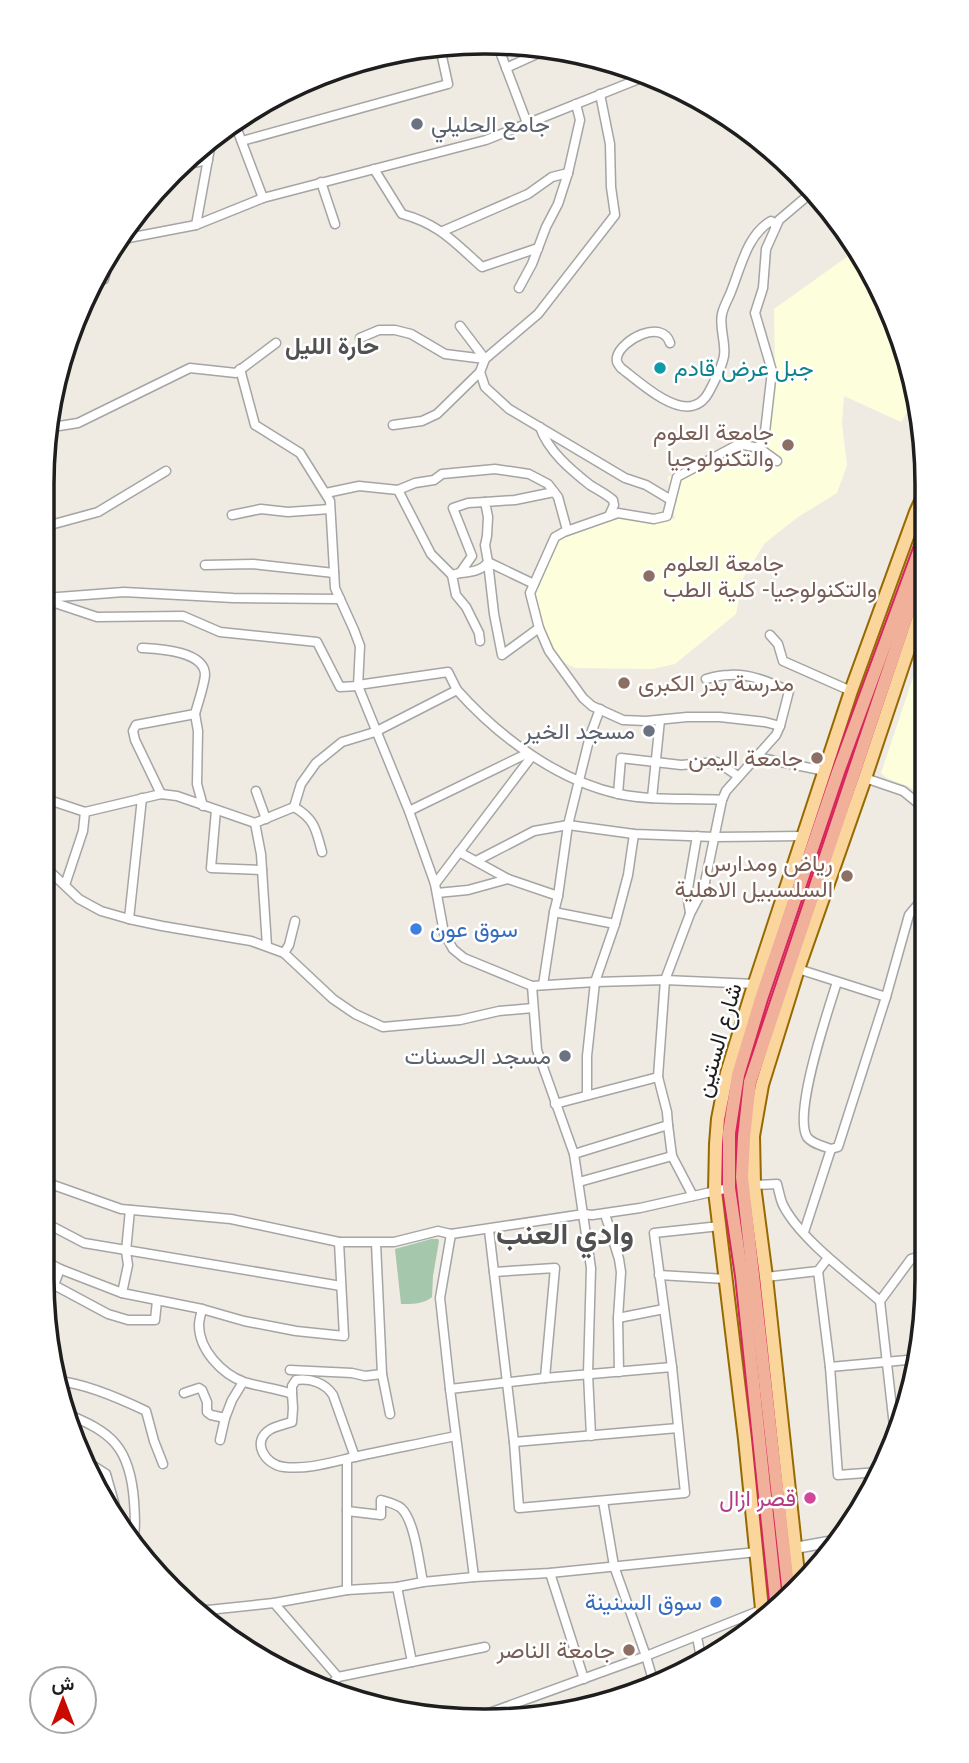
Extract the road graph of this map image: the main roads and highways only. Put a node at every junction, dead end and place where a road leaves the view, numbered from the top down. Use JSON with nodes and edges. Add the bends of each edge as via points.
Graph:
{"nodes":[{"id":1,"x":915,"y":515,"type":"edge"},
{"id":2,"x":915,"y":561,"type":"edge"},
{"id":3,"x":915,"y":595,"type":"edge"},
{"id":4,"x":915,"y":626,"type":"edge"},
{"id":5,"x":831,"y":771,"type":"junction"},
{"id":6,"x":858,"y":785,"type":"junction"},
{"id":7,"x":771,"y":953,"type":"junction"},
{"id":8,"x":750,"y":1180,"type":"junction"},
{"id":9,"x":777,"y":1431,"type":"junction"},
{"id":10,"x":751,"y":1438,"type":"junction"},
{"id":11,"x":798,"y":1573,"type":"edge"},
{"id":12,"x":788,"y":1584,"type":"edge"},
{"id":13,"x":775,"y":1596,"type":"edge"},
{"id":14,"x":761,"y":1607,"type":"edge"}],
"edges":[{"from":1,"to":5,"type":"main road","name":"شارع الستين","via":[[851,691]]},
{"from":2,"to":5,"type":"highway","name":"شارع الستين"},
{"from":3,"to":6,"type":"highway","name":"شارع الستين"},
{"from":4,"to":6,"type":"main road","name":"شارع الستين"},
{"from":5,"to":7,"type":"highway","name":"شارع الستين"},
{"from":5,"to":7,"type":"main road","name":"شارع الستين","via":[[803,836]]},
{"from":6,"to":8,"type":"highway","name":"شارع الستين","via":[[750,1082],[744,1137]]},
{"from":7,"to":10,"type":"highway","name":"شارع الستين","via":[[738,1075],[729,1133],[729,1188],[742,1276]]},
{"from":7,"to":10,"type":"main road","name":"شارع الستين","via":[[755,984],[727,1073],[716,1144],[715,1191]]},
{"from":8,"to":9,"type":"highway","name":"شارع الستين"},
{"from":8,"to":9,"type":"main road","name":"شارع الستين","via":[[766,1277]]},
{"from":9,"to":11,"type":"main road","name":"شارع الستين"},
{"from":9,"to":12,"type":"highway","name":"شارع الستين"},
{"from":10,"to":13,"type":"highway","name":"شارع الستين"},
{"from":10,"to":14,"type":"main road","name":"شارع الستين"}]}
